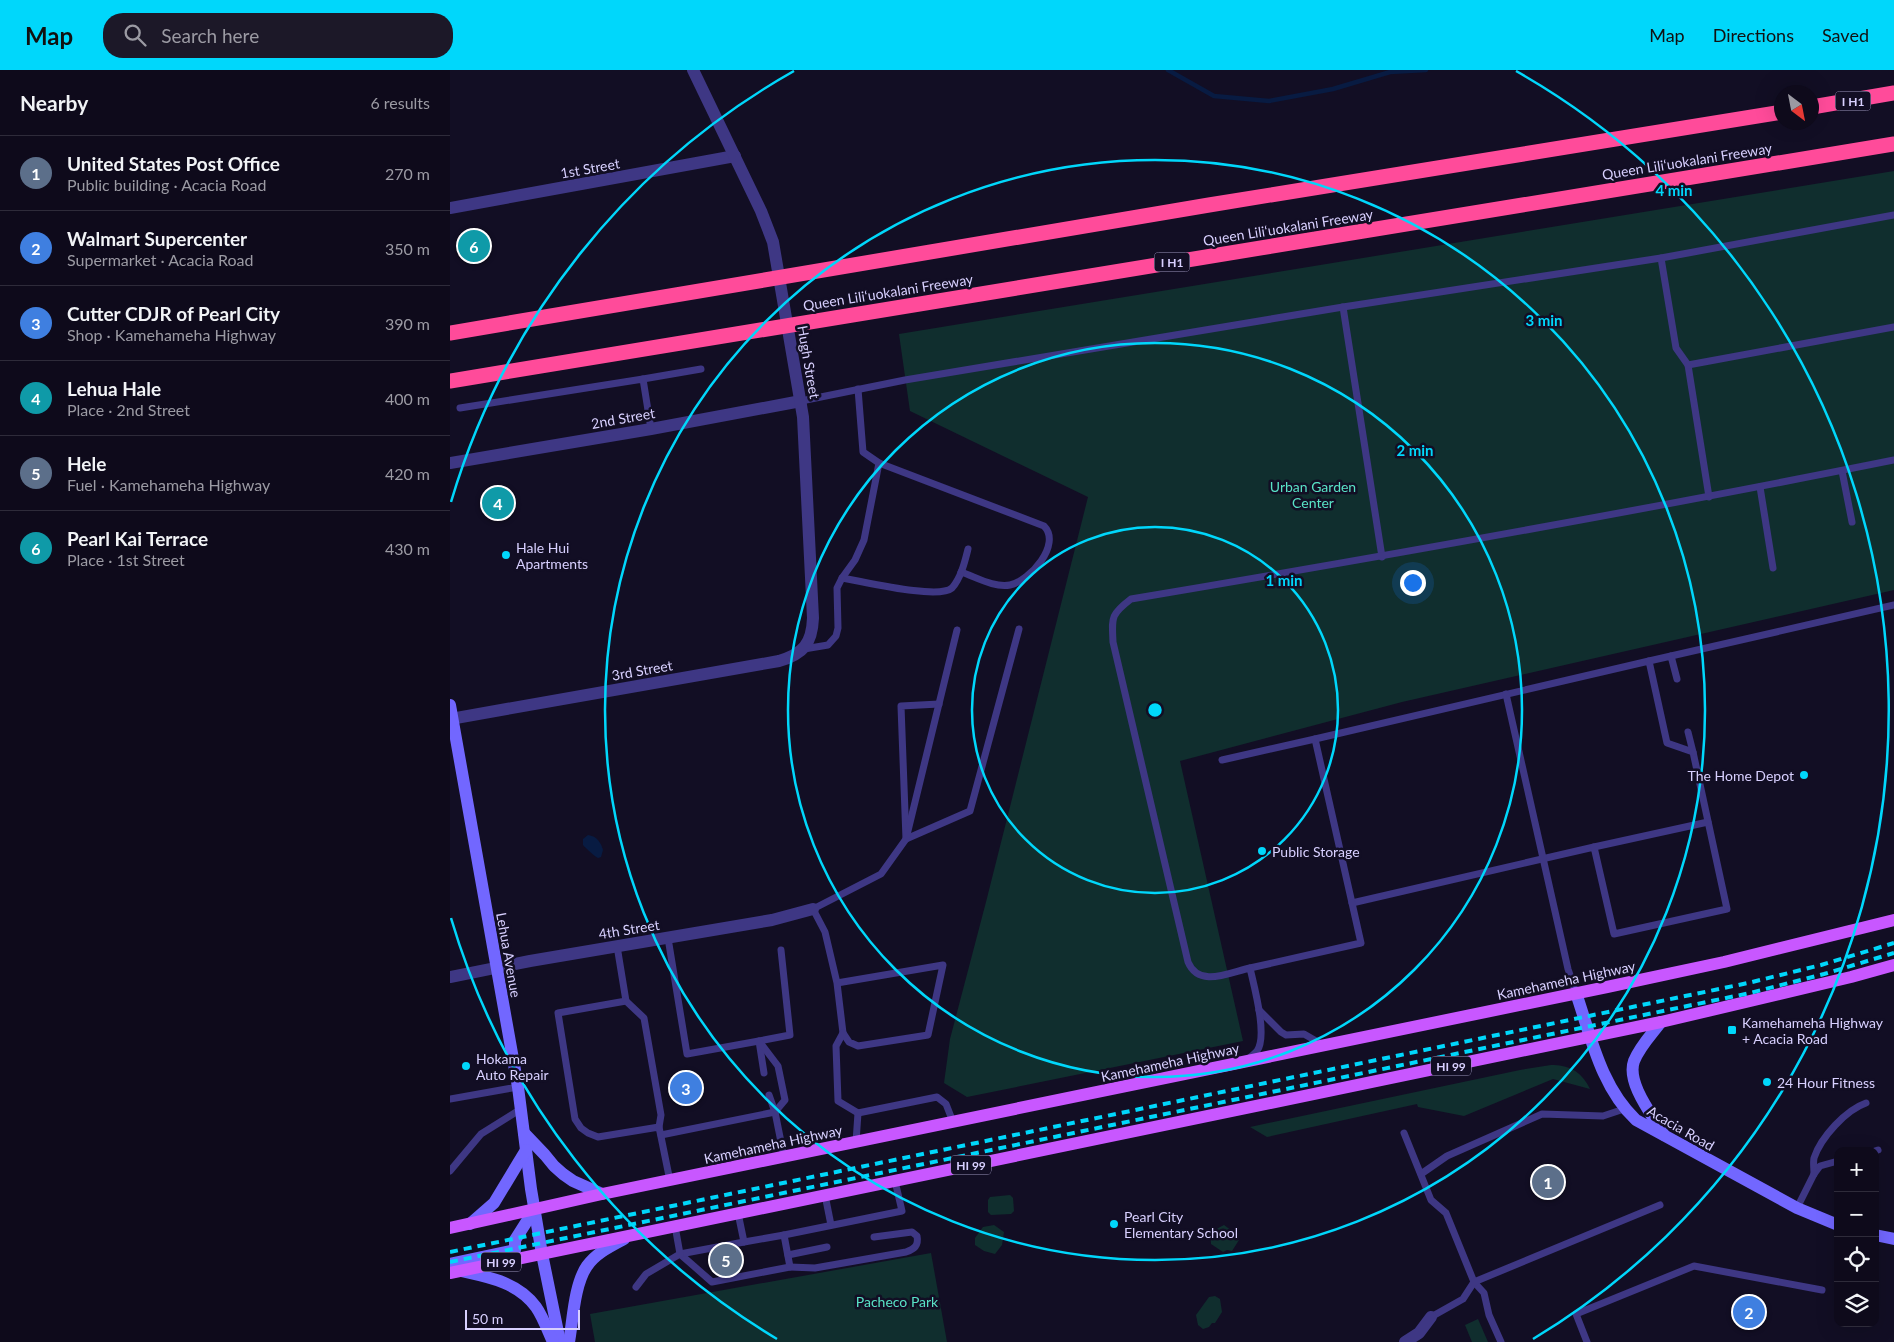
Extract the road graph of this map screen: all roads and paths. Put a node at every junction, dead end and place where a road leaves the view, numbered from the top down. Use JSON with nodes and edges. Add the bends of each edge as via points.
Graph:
{"nodes":[{"id":1,"x":693,"y":70,"type":"edge"},
{"id":2,"x":1894,"y":93,"type":"edge"},
{"id":3,"x":1819,"y":106,"type":"edge"},
{"id":4,"x":1774,"y":113,"type":"edge"},
{"id":5,"x":1894,"y":144,"type":"edge"},
{"id":6,"x":735,"y":156,"type":"junction"},
{"id":7,"x":450,"y":208,"type":"edge"},
{"id":8,"x":1894,"y":215,"type":"edge"},
{"id":9,"x":1661,"y":258,"type":"junction"},
{"id":10,"x":1343,"y":307,"type":"junction"},
{"id":11,"x":1894,"y":326,"type":"edge"},
{"id":12,"x":450,"y":333,"type":"edge"},
{"id":13,"x":1688,"y":365,"type":"junction"},
{"id":14,"x":701,"y":369,"type":"dead end"},
{"id":15,"x":643,"y":379,"type":"junction"},
{"id":16,"x":450,"y":381,"type":"edge"},
{"id":17,"x":858,"y":389,"type":"junction"},
{"id":18,"x":801,"y":401,"type":"junction"},
{"id":19,"x":460,"y":408,"type":"dead end"},
{"id":20,"x":651,"y":429,"type":"junction"},
{"id":21,"x":1894,"y":460,"type":"edge"},
{"id":22,"x":450,"y":463,"type":"edge"},
{"id":23,"x":879,"y":463,"type":"junction"},
{"id":24,"x":1842,"y":471,"type":"junction"},
{"id":25,"x":1760,"y":487,"type":"junction"},
{"id":26,"x":1709,"y":497,"type":"junction"},
{"id":27,"x":1852,"y":522,"type":"dead end"},
{"id":28,"x":968,"y":549,"type":"dead end"},
{"id":29,"x":1382,"y":557,"type":"junction"},
{"id":30,"x":1774,"y":568,"type":"dead end"},
{"id":31,"x":961,"y":572,"type":"junction"},
{"id":32,"x":842,"y":578,"type":"junction"},
{"id":33,"x":1894,"y":606,"type":"edge"},
{"id":34,"x":1019,"y":629,"type":"dead end"},
{"id":35,"x":958,"y":630,"type":"dead end"},
{"id":36,"x":803,"y":649,"type":"junction"},
{"id":37,"x":1671,"y":656,"type":"junction"},
{"id":38,"x":1649,"y":661,"type":"junction"},
{"id":39,"x":1677,"y":679,"type":"dead end"},
{"id":40,"x":1506,"y":694,"type":"junction"},
{"id":41,"x":939,"y":704,"type":"junction"},
{"id":42,"x":450,"y":705,"type":"edge"},
{"id":43,"x":451,"y":719,"type":"edge"},
{"id":44,"x":1688,"y":732,"type":"dead end"},
{"id":45,"x":1315,"y":739,"type":"junction"},
{"id":46,"x":1693,"y":752,"type":"junction"},
{"id":47,"x":1222,"y":760,"type":"dead end"},
{"id":48,"x":1708,"y":822,"type":"junction"},
{"id":49,"x":906,"y":838,"type":"junction"},
{"id":50,"x":1594,"y":847,"type":"junction"},
{"id":51,"x":1544,"y":859,"type":"junction"},
{"id":52,"x":1352,"y":903,"type":"junction"},
{"id":53,"x":813,"y":909,"type":"junction"},
{"id":54,"x":1894,"y":920,"type":"edge"},
{"id":55,"x":668,"y":938,"type":"junction"},
{"id":56,"x":617,"y":946,"type":"junction"},
{"id":57,"x":781,"y":950,"type":"dead end"},
{"id":58,"x":1894,"y":965,"type":"edge"},
{"id":59,"x":496,"y":968,"type":"junction"},
{"id":60,"x":1250,"y":968,"type":"junction"},
{"id":61,"x":450,"y":977,"type":"edge"},
{"id":62,"x":837,"y":982,"type":"junction"},
{"id":63,"x":1576,"y":993,"type":"junction"},
{"id":64,"x":626,"y":1001,"type":"junction"},
{"id":65,"x":1259,"y":1010,"type":"junction"},
{"id":66,"x":1661,"y":1022,"type":"junction"},
{"id":67,"x":843,"y":1033,"type":"junction"},
{"id":68,"x":1591,"y":1037,"type":"junction"},
{"id":69,"x":759,"y":1041,"type":"junction"},
{"id":70,"x":1323,"y":1045,"type":"junction"},
{"id":71,"x":1244,"y":1062,"type":"junction"},
{"id":72,"x":764,"y":1073,"type":"dead end"},
{"id":73,"x":518,"y":1087,"type":"junction"},
{"id":74,"x":769,"y":1095,"type":"dead end"},
{"id":75,"x":450,"y":1099,"type":"edge"},
{"id":76,"x":1866,"y":1103,"type":"dead end"},
{"id":77,"x":521,"y":1109,"type":"junction"},
{"id":78,"x":1624,"y":1109,"type":"junction"},
{"id":79,"x":775,"y":1112,"type":"junction"},
{"id":80,"x":858,"y":1113,"type":"junction"},
{"id":81,"x":954,"y":1122,"type":"junction"},
{"id":82,"x":659,"y":1127,"type":"junction"},
{"id":83,"x":524,"y":1133,"type":"junction"},
{"id":84,"x":1404,"y":1133,"type":"dead end"},
{"id":85,"x":661,"y":1135,"type":"junction"},
{"id":86,"x":1665,"y":1137,"type":"junction"},
{"id":87,"x":856,"y":1142,"type":"junction"},
{"id":88,"x":526,"y":1150,"type":"junction"},
{"id":89,"x":784,"y":1157,"type":"junction"},
{"id":90,"x":1834,"y":1162,"type":"edge"},
{"id":91,"x":450,"y":1171,"type":"edge"},
{"id":92,"x":1420,"y":1174,"type":"junction"},
{"id":93,"x":1814,"y":1174,"type":"junction"},
{"id":94,"x":670,"y":1180,"type":"junction"},
{"id":95,"x":895,"y":1181,"type":"junction"},
{"id":96,"x":602,"y":1194,"type":"junction"},
{"id":97,"x":825,"y":1195,"type":"junction"},
{"id":98,"x":1660,"y":1205,"type":"dead end"},
{"id":99,"x":1797,"y":1208,"type":"junction"},
{"id":100,"x":534,"y":1210,"type":"junction"},
{"id":101,"x":738,"y":1213,"type":"junction"},
{"id":102,"x":1834,"y":1222,"type":"edge"},
{"id":103,"x":470,"y":1224,"type":"junction"},
{"id":104,"x":831,"y":1225,"type":"junction"},
{"id":105,"x":675,"y":1226,"type":"junction"},
{"id":106,"x":450,"y":1228,"type":"edge"},
{"id":107,"x":632,"y":1235,"type":"junction"},
{"id":108,"x":784,"y":1235,"type":"junction"},
{"id":109,"x":1879,"y":1236,"type":"edge"},
{"id":110,"x":874,"y":1237,"type":"dead end"},
{"id":111,"x":1894,"y":1239,"type":"edge"},
{"id":112,"x":744,"y":1242,"type":"junction"},
{"id":113,"x":827,"y":1247,"type":"dead end"},
{"id":114,"x":542,"y":1254,"type":"junction"},
{"id":115,"x":680,"y":1254,"type":"junction"},
{"id":116,"x":788,"y":1255,"type":"junction"},
{"id":117,"x":790,"y":1267,"type":"junction"},
{"id":118,"x":454,"y":1269,"type":"edge"},
{"id":119,"x":1474,"y":1282,"type":"junction"},
{"id":120,"x":636,"y":1287,"type":"dead end"},
{"id":121,"x":1822,"y":1290,"type":"dead end"},
{"id":122,"x":1431,"y":1317,"type":"joint"},
{"id":123,"x":553,"y":1342,"type":"edge"},
{"id":124,"x":560,"y":1342,"type":"edge"},
{"id":125,"x":569,"y":1342,"type":"edge"},
{"id":126,"x":1405,"y":1342,"type":"edge"},
{"id":127,"x":1501,"y":1342,"type":"edge"},
{"id":128,"x":1588,"y":1342,"type":"edge"}],
"edges":[{"from":1,"to":6,"type":"street","name":"Hugh Street"},
{"from":2,"to":3,"type":"highway","number":"I H1"},
{"from":4,"to":12,"type":"highway","bridge":true,"via":[[1210,204]]},
{"from":5,"to":16,"type":"highway","name":"Queen Liliʻuokalani Freeway","number":"I H1","bridge":true},
{"from":6,"to":7,"type":"street","name":"1st Street"},
{"from":6,"to":18,"type":"street","name":"Hugh Street","via":[[773,242]]},
{"from":8,"to":9,"type":"lane"},
{"from":9,"to":10,"type":"lane"},
{"from":9,"to":13,"type":"lane","via":[[1676,348]]},
{"from":10,"to":17,"type":"lane"},
{"from":10,"to":29,"type":"lane"},
{"from":11,"to":13,"type":"lane"},
{"from":13,"to":26,"type":"lane"},
{"from":14,"to":15,"type":"lane"},
{"from":15,"to":19,"type":"lane"},
{"from":15,"to":20,"type":"lane"},
{"from":17,"to":18,"type":"lane"},
{"from":17,"to":23,"type":"lane","via":[[863,452]]},
{"from":18,"to":20,"type":"street","name":"2nd Street"},
{"from":18,"to":36,"type":"street","name":"Hugh Street","via":[[813,618],[810,637]]},
{"from":20,"to":22,"type":"street","name":"2nd Street"},
{"from":21,"to":24,"type":"lane"},
{"from":23,"to":31,"type":"lane","via":[[1048,530],[1049,542],[1041,562],[1016,583],[998,586]]},
{"from":23,"to":32,"type":"lane","via":[[864,540]]},
{"from":24,"to":25,"type":"lane"},
{"from":24,"to":27,"type":"lane"},
{"from":25,"to":26,"type":"lane"},
{"from":25,"to":30,"type":"lane"},
{"from":26,"to":29,"type":"lane"},
{"from":28,"to":31,"type":"lane"},
{"from":29,"to":60,"type":"lane","via":[[1131,599],[1116,610],[1112,622],[1113,642],[1191,970],[1211,978]]},
{"from":31,"to":32,"type":"lane","via":[[952,588],[927,593]]},
{"from":32,"to":36,"type":"lane","via":[[837,588],[836,636],[828,645]]},
{"from":33,"to":37,"type":"lane"},
{"from":34,"to":49,"type":"lane","via":[[970,811]]},
{"from":35,"to":41,"type":"lane"},
{"from":36,"to":43,"type":"street","name":"3rd Street","via":[[779,661]]},
{"from":37,"to":38,"type":"lane"},
{"from":37,"to":39,"type":"lane"},
{"from":38,"to":40,"type":"lane"},
{"from":38,"to":46,"type":"lane","via":[[1667,744]]},
{"from":40,"to":45,"type":"lane"},
{"from":40,"to":51,"type":"lane"},
{"from":41,"to":49,"type":"lane"},
{"from":41,"to":49,"type":"lane","via":[[901,706]]},
{"from":42,"to":43,"type":"main road","name":"Lehua Avenue"},
{"from":43,"to":59,"type":"main road","name":"Lehua Avenue"},
{"from":44,"to":46,"type":"lane"},
{"from":45,"to":47,"type":"lane"},
{"from":45,"to":52,"type":"lane"},
{"from":46,"to":48,"type":"lane"},
{"from":48,"to":50,"type":"lane"},
{"from":48,"to":50,"type":"lane","via":[[1727,908],[1633,930],[1614,934]]},
{"from":49,"to":53,"type":"lane","via":[[882,874]]},
{"from":50,"to":51,"type":"lane"},
{"from":51,"to":52,"type":"lane"},
{"from":51,"to":63,"type":"lane"},
{"from":52,"to":60,"type":"lane","via":[[1361,943]]},
{"from":53,"to":55,"type":"street","name":"4th Street","via":[[772,920]]},
{"from":53,"to":62,"type":"lane","via":[[825,932]]},
{"from":54,"to":63,"type":"main road","name":"Kamehameha Highway","via":[[1724,962]]},
{"from":55,"to":56,"type":"street","name":"4th Street"},
{"from":55,"to":69,"type":"lane","via":[[687,1054]]},
{"from":56,"to":59,"type":"street","name":"4th Street"},
{"from":56,"to":64,"type":"lane"},
{"from":57,"to":69,"type":"lane","via":[[790,1036]]},
{"from":58,"to":66,"type":"main road","number":"HI 99"},
{"from":59,"to":61,"type":"street","name":"4th Street"},
{"from":59,"to":73,"type":"main road","name":"Lehua Avenue"},
{"from":60,"to":65,"type":"lane"},
{"from":62,"to":67,"type":"lane"},
{"from":62,"to":67,"type":"lane","via":[[943,965],[928,1035],[858,1046],[849,1042]]},
{"from":63,"to":68,"type":"main road","name":"Acacia Road"},
{"from":63,"to":70,"type":"main road","name":"Kamehameha Highway"},
{"from":64,"to":82,"type":"lane","via":[[644,1018],[661,1115]]},
{"from":64,"to":82,"type":"lane","via":[[558,1013],[575,1119],[588,1133],[598,1138]]},
{"from":65,"to":70,"type":"lane","via":[[1286,1035],[1304,1034]]},
{"from":65,"to":71,"type":"lane","via":[[1261,1038],[1258,1050]]},
{"from":66,"to":68,"type":"main road","number":"HI 99"},
{"from":66,"to":86,"type":"main road","via":[[1643,1044],[1632,1074]]},
{"from":67,"to":80,"type":"lane","via":[[836,1046],[838,1101]]},
{"from":68,"to":78,"type":"main road","name":"Acacia Road","via":[[1605,1076]]},
{"from":68,"to":95,"type":"main road","number":"HI 99"},
{"from":69,"to":72,"type":"lane"},
{"from":69,"to":79,"type":"lane","via":[[778,1066],[785,1100]]},
{"from":70,"to":71,"type":"main road","name":"Kamehameha Highway"},
{"from":71,"to":81,"type":"main road","name":"Kamehameha Highway"},
{"from":73,"to":75,"type":"lane"},
{"from":73,"to":77,"type":"main road","name":"Lehua Avenue"},
{"from":74,"to":79,"type":"lane"},
{"from":76,"to":93,"type":"lane","via":[[1844,1117],[1828,1133],[1814,1159]]},
{"from":77,"to":83,"type":"main road","name":"Lehua Avenue"},
{"from":77,"to":91,"type":"lane","via":[[481,1134]]},
{"from":78,"to":86,"type":"main road","name":"Acacia Road"},
{"from":78,"to":92,"type":"lane","via":[[1603,1116],[1542,1114],[1447,1156]]},
{"from":79,"to":85,"type":"lane"},
{"from":79,"to":89,"type":"lane"},
{"from":80,"to":81,"type":"lane","via":[[937,1097],[946,1104]]},
{"from":80,"to":87,"type":"lane"},
{"from":81,"to":87,"type":"main road","name":"Kamehameha Highway"},
{"from":82,"to":85,"type":"lane"},
{"from":83,"to":88,"type":"main road","name":"Lehua Avenue"},
{"from":83,"to":96,"type":"main road","via":[[563,1174]]},
{"from":84,"to":92,"type":"lane"},
{"from":85,"to":94,"type":"lane"},
{"from":86,"to":99,"type":"main road","name":"Acacia Road"},
{"from":87,"to":89,"type":"main road","name":"Kamehameha Highway"},
{"from":88,"to":100,"type":"main road","name":"Lehua Avenue"},
{"from":88,"to":103,"type":"main road","via":[[494,1203]]},
{"from":89,"to":94,"type":"main road","name":"Kamehameha Highway"},
{"from":90,"to":93,"type":"lane","via":[[1820,1166]]},
{"from":92,"to":119,"type":"lane","via":[[1431,1200],[1446,1213]]},
{"from":93,"to":99,"type":"lane"},
{"from":94,"to":96,"type":"main road","name":"Kamehameha Highway"},
{"from":95,"to":97,"type":"main road","number":"HI 99"},
{"from":95,"to":104,"type":"lane","via":[[902,1211]]},
{"from":96,"to":100,"type":"main road","name":"Kamehameha Highway"},
{"from":97,"to":101,"type":"main road","number":"HI 99"},
{"from":97,"to":104,"type":"lane"},
{"from":98,"to":119,"type":"lane"},
{"from":99,"to":102,"type":"main road","name":"Acacia Road"},
{"from":100,"to":103,"type":"main road","name":"Kamehameha Highway"},
{"from":100,"to":114,"type":"main road","name":"Lehua Avenue"},
{"from":100,"to":118,"type":"main road","via":[[515,1240],[515,1250]]},
{"from":101,"to":105,"type":"main road","number":"HI 99"},
{"from":101,"to":112,"type":"lane"},
{"from":103,"to":106,"type":"main road","name":"Kamehameha Highway"},
{"from":104,"to":108,"type":"lane"},
{"from":105,"to":107,"type":"main road","number":"HI 99"},
{"from":105,"to":115,"type":"lane"},
{"from":107,"to":114,"type":"main road","number":"HI 99"},
{"from":107,"to":125,"type":"main road","via":[[600,1253],[582,1275]]},
{"from":108,"to":112,"type":"lane"},
{"from":108,"to":116,"type":"lane"},
{"from":109,"to":111,"type":"main road"},
{"from":110,"to":117,"type":"lane","via":[[912,1232],[917,1236],[918,1244],[906,1252],[815,1268]]},
{"from":112,"to":115,"type":"lane"},
{"from":113,"to":116,"type":"lane"},
{"from":114,"to":118,"type":"main road","number":"HI 99"},
{"from":114,"to":124,"type":"main road","name":"Lehua Avenue"},
{"from":115,"to":117,"type":"lane","via":[[712,1282],[751,1271]]},
{"from":115,"to":120,"type":"lane","via":[[646,1274]]},
{"from":116,"to":117,"type":"lane"},
{"from":118,"to":123,"type":"main road","via":[[495,1278],[522,1294],[537,1308]]},
{"from":119,"to":122,"type":"lane","via":[[1463,1298]]},
{"from":119,"to":127,"type":"lane","via":[[1484,1293]]},
{"from":121,"to":128,"type":"lane","via":[[1694,1266],[1576,1314]]},
{"from":122,"to":126,"type":"street","via":[[1418,1334]]}]}
